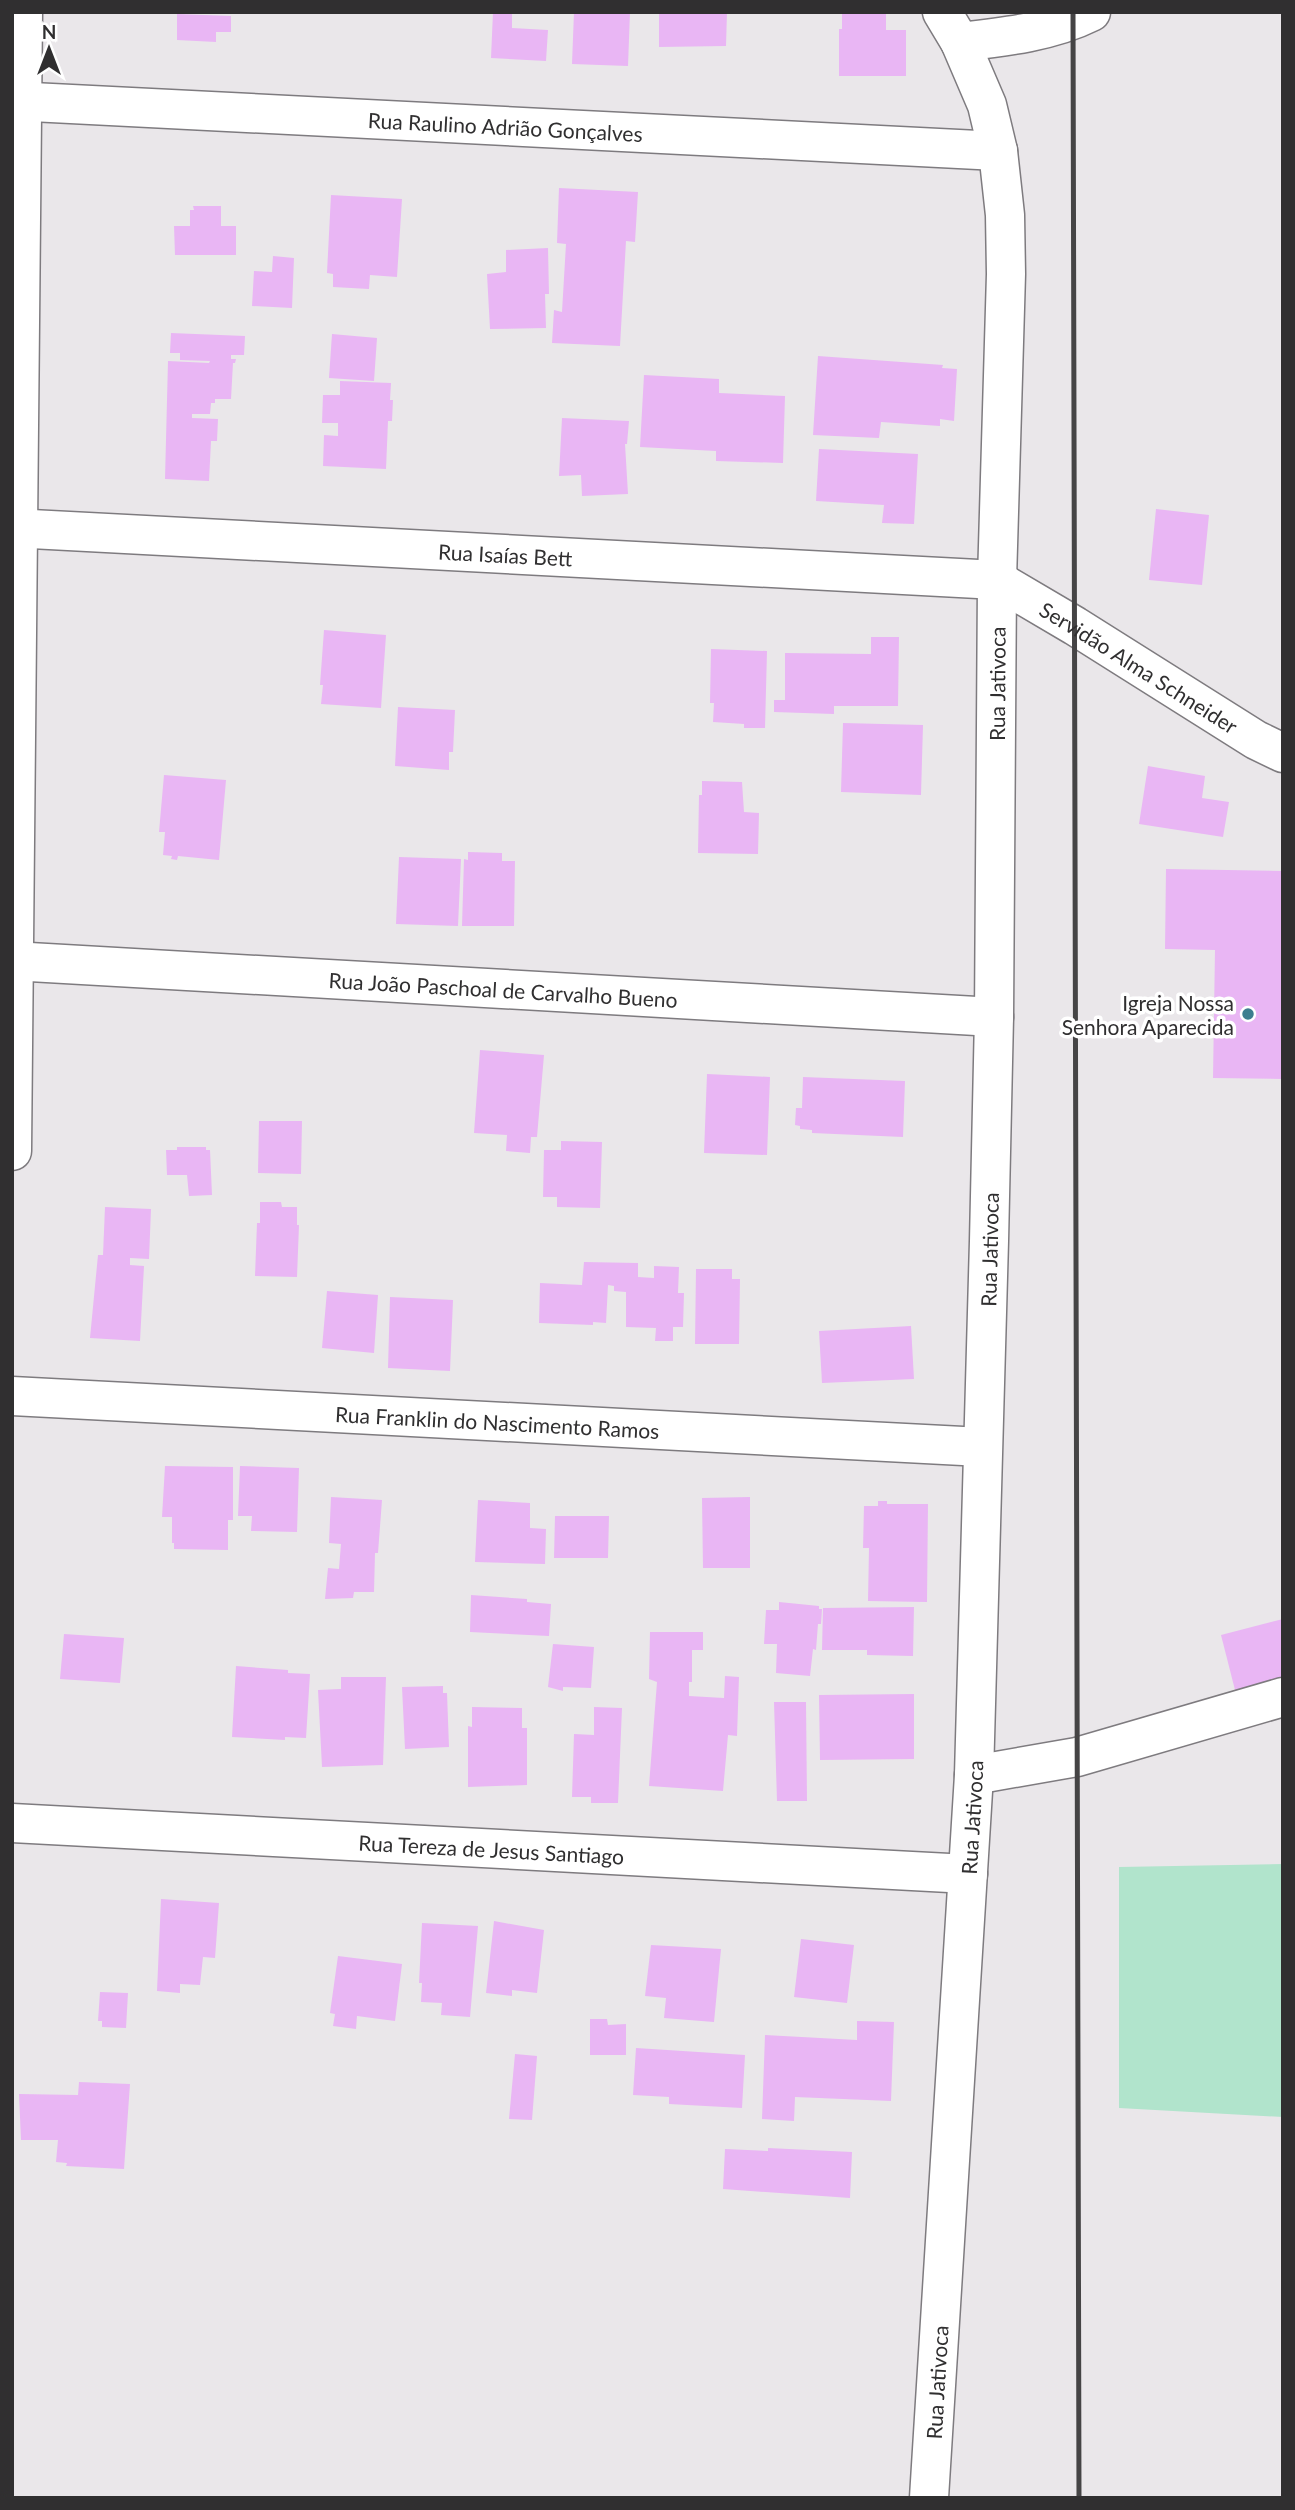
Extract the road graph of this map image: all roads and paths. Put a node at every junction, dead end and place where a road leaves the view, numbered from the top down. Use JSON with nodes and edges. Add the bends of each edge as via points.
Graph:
{"nodes":[{"id":1,"x":23,"y":12,"type":"edge"},
{"id":2,"x":1091,"y":12,"type":"edge"},
{"id":3,"x":951,"y":27,"type":"edge"},
{"id":4,"x":17,"y":101,"type":"edge"},
{"id":5,"x":998,"y":151,"type":"junction"},
{"id":6,"x":15,"y":528,"type":"edge"},
{"id":7,"x":997,"y":580,"type":"junction"},
{"id":8,"x":1283,"y":753,"type":"edge"},
{"id":9,"x":13,"y":961,"type":"edge"},
{"id":10,"x":994,"y":1017,"type":"junction"},
{"id":11,"x":12,"y":1151,"type":"edge"},
{"id":12,"x":12,"y":1396,"type":"edge"},
{"id":13,"x":982,"y":1447,"type":"junction"},
{"id":14,"x":1283,"y":1697,"type":"edge"},
{"id":15,"x":974,"y":1775,"type":"junction"},
{"id":16,"x":12,"y":1823,"type":"edge"},
{"id":17,"x":968,"y":1874,"type":"junction"},
{"id":18,"x":929,"y":2498,"type":"edge"}],
"edges":[{"from":1,"to":4,"type":"street"},
{"from":2,"to":3,"type":"street","via":[[1013,36]]},
{"from":3,"to":5,"type":"street","name":"Rua Jativoca","via":[[987,105]]},
{"from":4,"to":5,"type":"street","name":"Rua Raulino Adrião Gonçalves"},
{"from":4,"to":6,"type":"street"},
{"from":5,"to":7,"type":"street","name":"Rua Jativoca","via":[[1006,274]]},
{"from":6,"to":7,"type":"street","name":"Rua Isaías Bett"},
{"from":6,"to":9,"type":"street"},
{"from":7,"to":8,"type":"street","name":"Servidão Alma Schneider"},
{"from":7,"to":10,"type":"street","name":"Rua Jativoca"},
{"from":9,"to":10,"type":"street","name":"Rua João Paschoal de Carvalho Bueno"},
{"from":9,"to":11,"type":"street"},
{"from":10,"to":13,"type":"street","name":"Rua Jativoca"},
{"from":12,"to":13,"type":"street","name":"Rua Franklin do Nascimento Ramos"},
{"from":13,"to":15,"type":"street","name":"Rua Jativoca"},
{"from":14,"to":15,"type":"street","via":[[1077,1758]]},
{"from":15,"to":17,"type":"street","name":"Rua Jativoca"},
{"from":16,"to":17,"type":"street","name":"Rua Tereza de Jesus Santiago"},
{"from":17,"to":18,"type":"street","name":"Rua Jativoca"}]}
